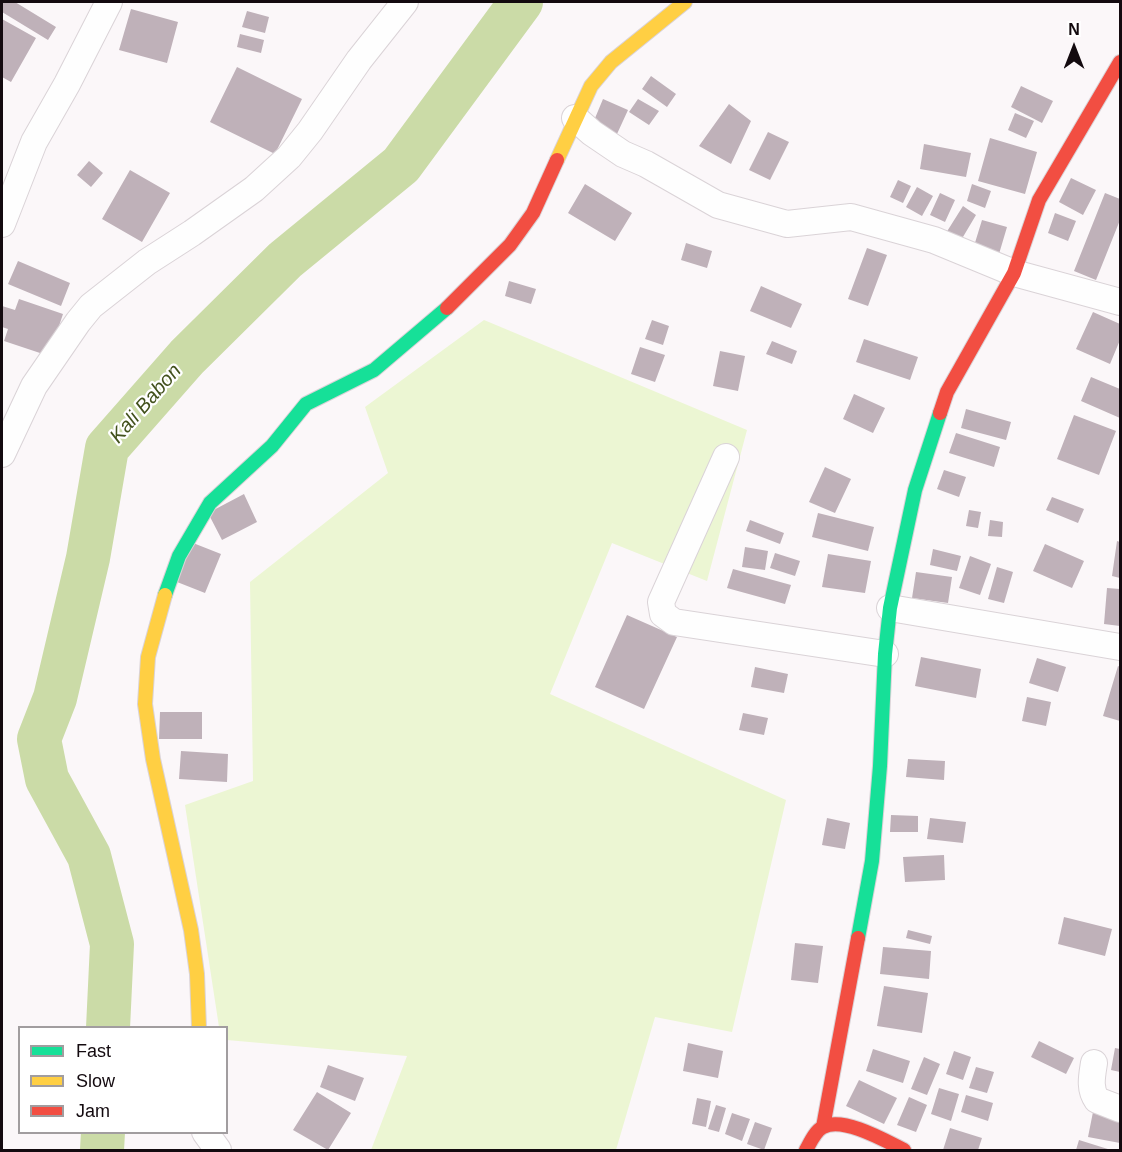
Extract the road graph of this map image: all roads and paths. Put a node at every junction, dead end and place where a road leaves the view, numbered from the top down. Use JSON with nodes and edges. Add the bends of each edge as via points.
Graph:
{"nodes":[{"id":1,"x":109,"y":2,"type":"edge"},
{"id":2,"x":405,"y":2,"type":"edge"},
{"id":3,"x":685,"y":2,"type":"edge"},
{"id":4,"x":1120,"y":62,"type":"edge"},
{"id":5,"x":575,"y":118,"type":"junction"},
{"id":6,"x":2,"y":224,"type":"edge"},
{"id":7,"x":1014,"y":273,"type":"junction"},
{"id":8,"x":1120,"y":303,"type":"edge"},
{"id":9,"x":2,"y":454,"type":"edge"},
{"id":10,"x":726,"y":457,"type":"dead end"},
{"id":11,"x":890,"y":608,"type":"junction"},
{"id":12,"x":1120,"y":647,"type":"edge"},
{"id":13,"x":885,"y":654,"type":"junction"},
{"id":14,"x":199,"y":1026,"type":"edge"},
{"id":15,"x":1094,"y":1063,"type":"dead end"},
{"id":16,"x":1120,"y":1109,"type":"edge"},
{"id":17,"x":824,"y":1127,"type":"junction"},
{"id":18,"x":206,"y":1134,"type":"edge"},
{"id":19,"x":218,"y":1150,"type":"edge"},
{"id":20,"x":806,"y":1150,"type":"edge"},
{"id":21,"x":904,"y":1150,"type":"edge"}],
"edges":[{"from":1,"to":6,"type":"street","via":[[34,142]]},
{"from":2,"to":9,"type":"street","via":[[289,157],[254,189],[147,262],[91,306],[34,386]]},
{"from":3,"to":5,"type":"street","via":[[611,62],[591,86]]},
{"from":4,"to":7,"type":"street","via":[[1039,200]]},
{"from":5,"to":7,"type":"street","via":[[623,154],[718,205],[787,224],[851,217],[934,240]]},
{"from":5,"to":14,"type":"street","via":[[533,213],[510,245],[454,302],[374,370],[306,404],[272,446],[210,503],[179,556],[148,657],[145,704],[153,759],[191,930]]},
{"from":7,"to":8,"type":"street"},
{"from":7,"to":11,"type":"street","via":[[947,393],[915,490]]},
{"from":10,"to":13,"type":"street","via":[[661,602],[663,614],[674,622]]},
{"from":11,"to":12,"type":"street"},
{"from":11,"to":13,"type":"street"},
{"from":13,"to":17,"type":"street","via":[[872,861]]},
{"from":15,"to":16,"type":"street","via":[[1091,1083],[1095,1097]]},
{"from":17,"to":20,"type":"street"},
{"from":17,"to":21,"type":"street","via":[[850,1126]]},
{"from":18,"to":19,"type":"street"}]}
